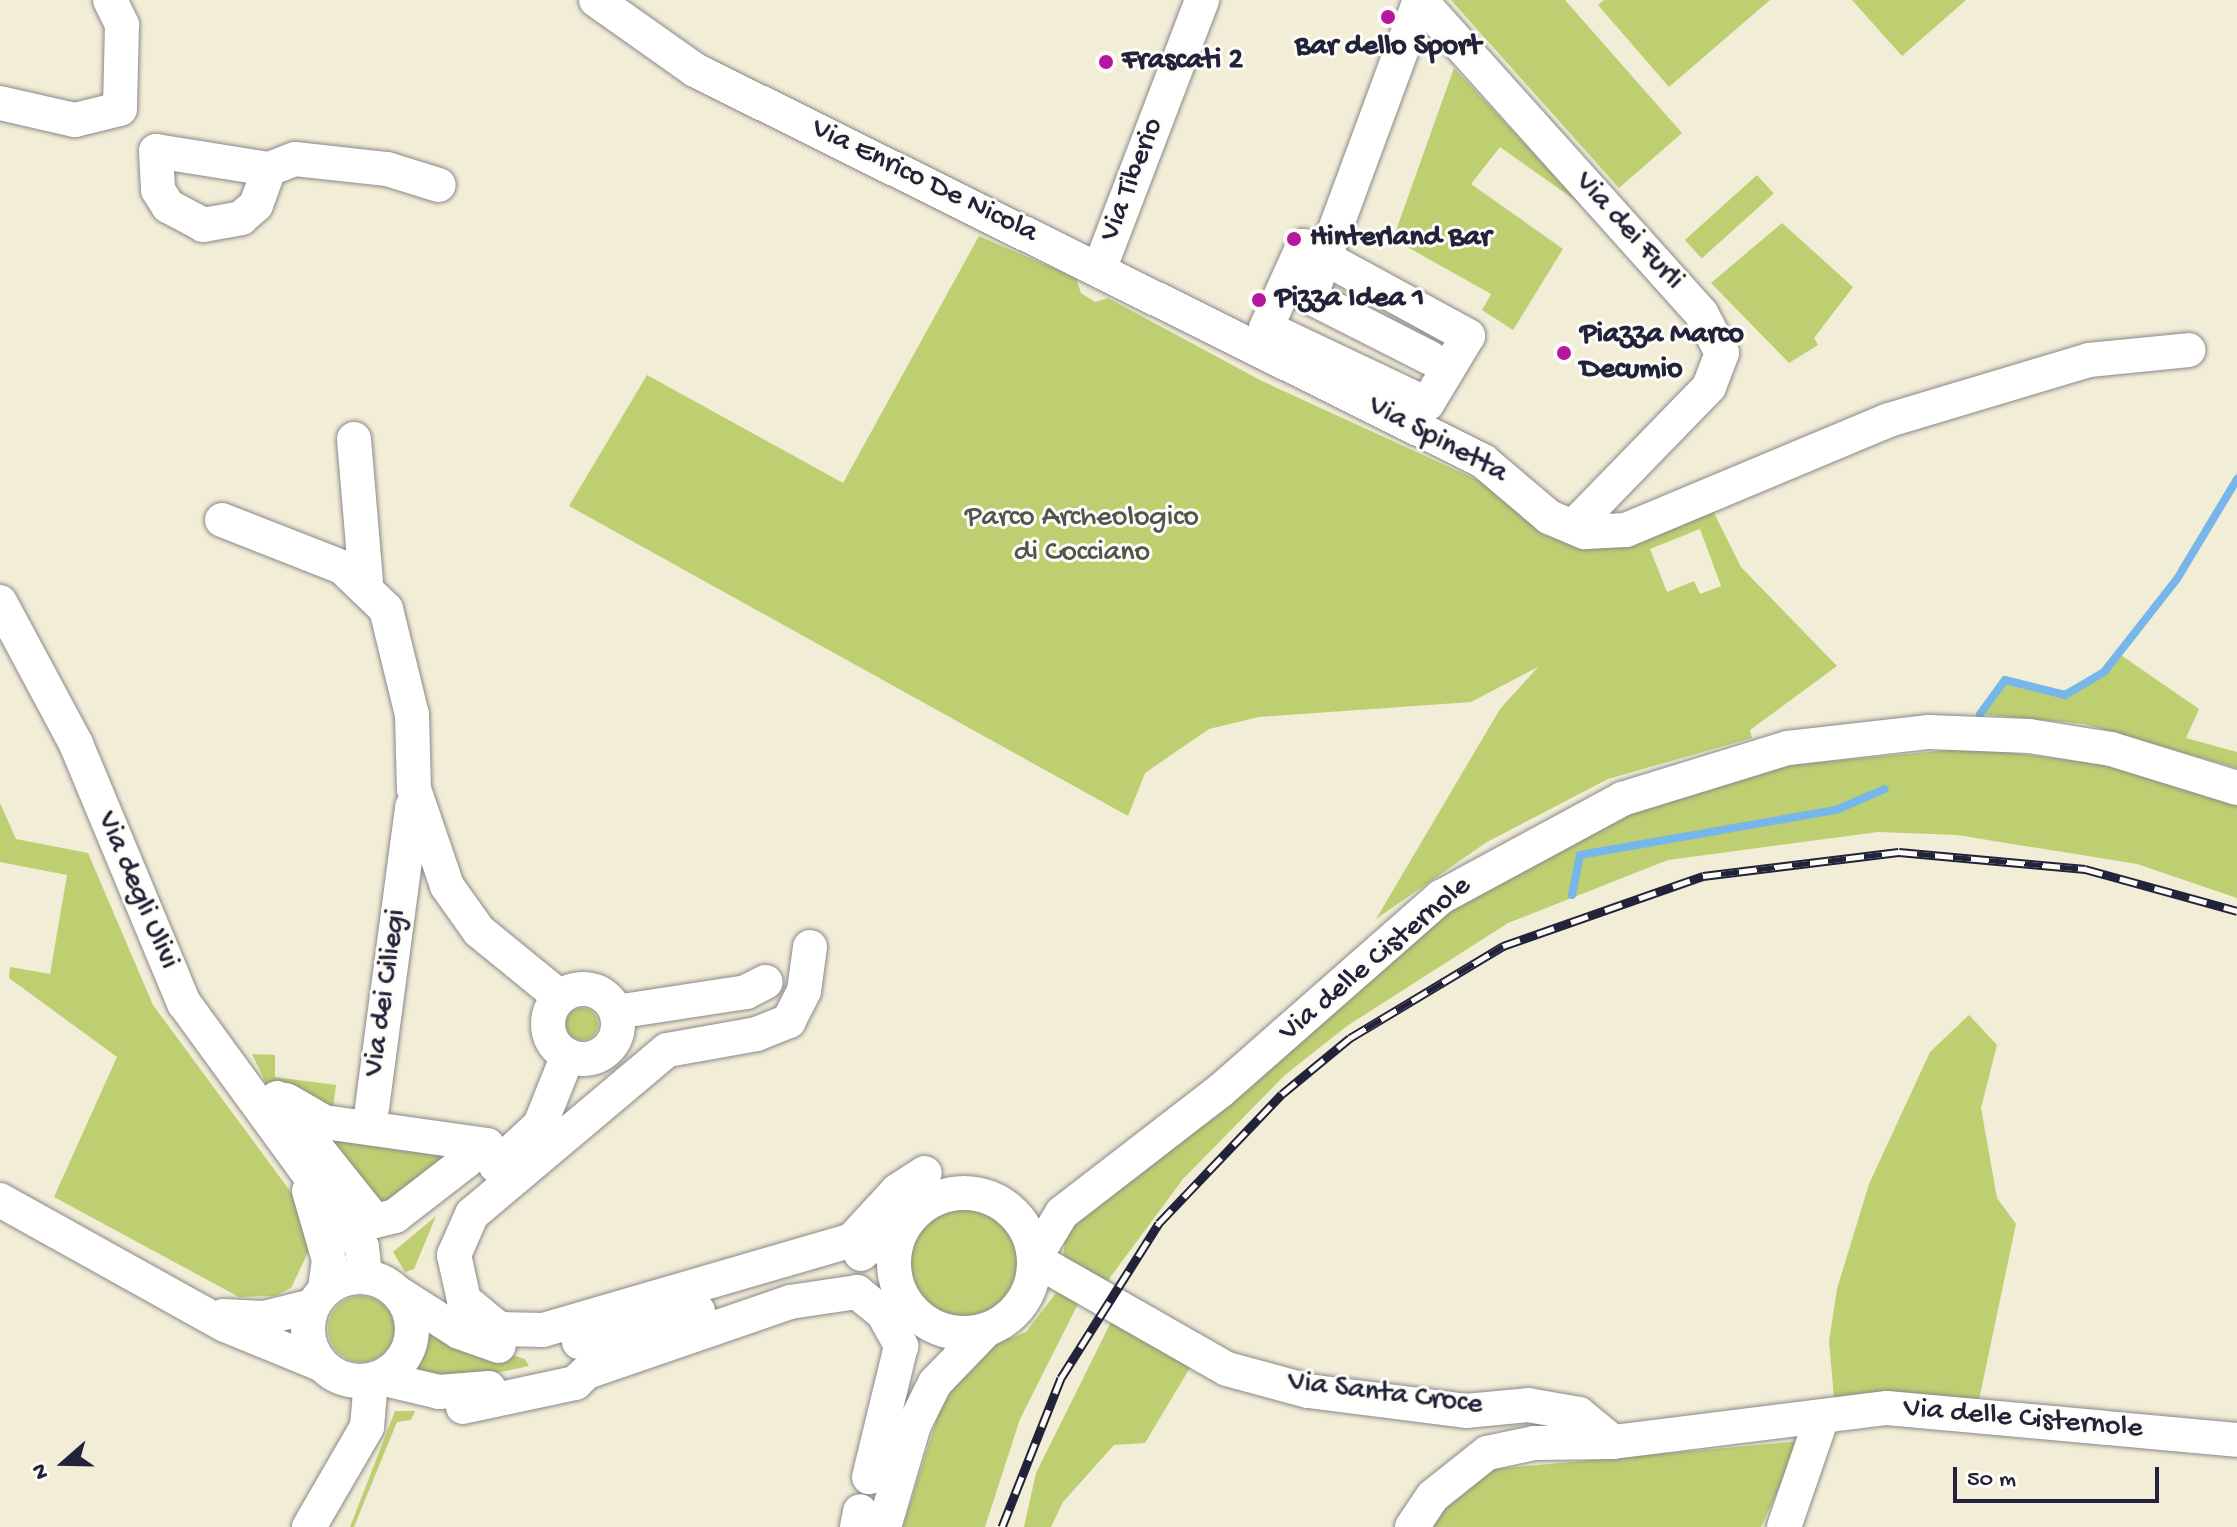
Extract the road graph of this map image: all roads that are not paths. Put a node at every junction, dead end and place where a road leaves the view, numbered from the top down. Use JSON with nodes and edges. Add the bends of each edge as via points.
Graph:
{"nodes":[{"id":1,"x":110,"y":0,"type":"edge"},
{"id":2,"x":596,"y":0,"type":"edge"},
{"id":3,"x":1202,"y":0,"type":"edge"},
{"id":4,"x":1421,"y":10,"type":"edge"},
{"id":5,"x":0,"y":103,"type":"edge"},
{"id":6,"x":120,"y":109,"type":"junction"},
{"id":7,"x":156,"y":151,"type":"junction"},
{"id":8,"x":269,"y":169,"type":"junction"},
{"id":9,"x":439,"y":185,"type":"dead end"},
{"id":10,"x":1325,"y":257,"type":"junction"},
{"id":11,"x":1099,"y":270,"type":"junction"},
{"id":12,"x":1260,"y":350,"type":"joint"},
{"id":13,"x":2189,"y":350,"type":"dead end"},
{"id":14,"x":1430,"y":358,"type":"dead end"},
{"id":15,"x":354,"y":439,"type":"dead end"},
{"id":16,"x":222,"y":520,"type":"dead end"},
{"id":17,"x":1573,"y":527,"type":"junction"},
{"id":18,"x":366,"y":583,"type":"junction"},
{"id":19,"x":0,"y":602,"type":"edge"},
{"id":20,"x":2237,"y":788,"type":"edge"},
{"id":21,"x":414,"y":789,"type":"junction"},
{"id":22,"x":810,"y":947,"type":"dead end"},
{"id":23,"x":766,"y":982,"type":"dead end"},
{"id":24,"x":560,"y":997,"type":"junction"},
{"id":25,"x":616,"y":1012,"type":"junction"},
{"id":26,"x":568,"y":1055,"type":"junction"},
{"id":27,"x":267,"y":1085,"type":"joint"},
{"id":28,"x":372,"y":1108,"type":"dead end"},
{"id":29,"x":501,"y":1163,"type":"junction"},
{"id":30,"x":296,"y":1165,"type":"junction"},
{"id":31,"x":925,"y":1173,"type":"dead end"},
{"id":32,"x":1103,"y":1180,"type":"junction"},
{"id":33,"x":970,"y":1199,"type":"junction"},
{"id":34,"x":0,"y":1200,"type":"edge"},
{"id":35,"x":914,"y":1212,"type":"junction"},
{"id":36,"x":1034,"y":1259,"type":"junction"},
{"id":37,"x":366,"y":1277,"type":"junction"},
{"id":38,"x":801,"y":1279,"type":"junction"},
{"id":39,"x":398,"y":1293,"type":"junction"},
{"id":40,"x":319,"y":1298,"type":"junction"},
{"id":41,"x":191,"y":1304,"type":"junction"},
{"id":42,"x":907,"y":1304,"type":"junction"},
{"id":43,"x":657,"y":1323,"type":"junction"},
{"id":44,"x":986,"y":1330,"type":"junction"},
{"id":45,"x":459,"y":1332,"type":"junction"},
{"id":46,"x":320,"y":1364,"type":"junction"},
{"id":47,"x":375,"y":1379,"type":"junction"},
{"id":48,"x":463,"y":1407,"type":"dead end"},
{"id":49,"x":1822,"y":1417,"type":"junction"},
{"id":50,"x":914,"y":1425,"type":"junction"},
{"id":51,"x":2237,"y":1440,"type":"edge"},
{"id":52,"x":1613,"y":1442,"type":"junction"},
{"id":53,"x":869,"y":1477,"type":"dead end"},
{"id":54,"x":867,"y":1522,"type":"edge"},
{"id":55,"x":309,"y":1527,"type":"edge"},
{"id":56,"x":1412,"y":1527,"type":"edge"},
{"id":57,"x":1784,"y":1527,"type":"edge"}],
"edges":[{"from":1,"to":6,"type":"street","via":[[122,25]]},
{"from":2,"to":11,"type":"street","name":"Via Enrico De Nicola","via":[[695,70]]},
{"from":3,"to":11,"type":"street","name":"Via Tiberio"},
{"from":4,"to":10,"type":"street"},
{"from":4,"to":17,"type":"street","name":"Via dei Furli","via":[[1689,278],[1715,332],[1718,375]]},
{"from":5,"to":6,"type":"street","via":[[75,120]]},
{"from":6,"to":7,"type":"street"},
{"from":7,"to":8,"type":"street"},
{"from":7,"to":8,"type":"street","via":[[154,171],[168,206],[203,225],[241,218],[261,196]]},
{"from":8,"to":9,"type":"street","via":[[295,159],[387,169]]},
{"from":10,"to":10,"type":"street","via":[[1303,246],[1266,328],[1427,404],[1468,336]]},
{"from":10,"to":14,"type":"street","via":[[1310,297]]},
{"from":11,"to":12,"type":"street","name":"Via Enrico De Nicola"},
{"from":12,"to":17,"type":"street","name":"Via Spinetta","via":[[1483,461],[1549,517]]},
{"from":13,"to":17,"type":"street","name":"Via Spinetta","via":[[2089,360],[1889,420],[1626,530]]},
{"from":15,"to":18,"type":"street"},
{"from":16,"to":18,"type":"street","via":[[302,548]]},
{"from":18,"to":21,"type":"street","via":[[399,643],[412,715]]},
{"from":19,"to":30,"type":"street","name":"Via degli Ulivi","via":[[76,744],[184,1003]]},
{"from":20,"to":32,"type":"street","name":"Via delle Cisternole","via":[[2111,749],[2029,736],[1929,732],[1788,748],[1622,799],[1441,897],[1220,1091]]},
{"from":21,"to":24,"type":"street","via":[[447,886],[479,931]]},
{"from":21,"to":28,"type":"street","name":"Via dei Ciliegi"},
{"from":22,"to":31,"type":"street","via":[[804,991],[789,1021],[757,1034],[667,1050],[472,1214],[454,1255],[464,1300],[499,1329],[543,1330],[852,1240],[897,1191]]},
{"from":23,"to":25,"type":"street","via":[[746,992]]},
{"from":24,"to":25,"type":"street","via":[[598,992]]},
{"from":24,"to":26,"type":"street","via":[[548,1022]]},
{"from":25,"to":26,"type":"street","via":[[607,1050]]},
{"from":26,"to":29,"type":"street","via":[[540,1125]]},
{"from":27,"to":27,"type":"street","via":[[375,1221],[395,1216],[487,1145],[324,1122]]},
{"from":29,"to":37,"type":"street","via":[[385,1244]]},
{"from":29,"to":45,"type":"street","via":[[466,1203],[441,1255],[442,1295]]},
{"from":30,"to":37,"type":"street","name":"Via degli Ulivi","via":[[362,1247]]},
{"from":30,"to":40,"type":"street","name":"Via degli Ulivi","via":[[319,1214],[329,1260]]},
{"from":32,"to":33,"type":"street","name":"Via delle Cisternole","via":[[1031,1202]]},
{"from":32,"to":36,"type":"street","name":"Via delle Cisternole","via":[[1062,1213]]},
{"from":33,"to":35,"type":"street","via":[[932,1200]]},
{"from":33,"to":36,"type":"street","via":[[1018,1217]]},
{"from":34,"to":41,"type":"street"},
{"from":35,"to":38,"type":"street","via":[[856,1257]]},
{"from":35,"to":42,"type":"street","via":[[894,1251]]},
{"from":36,"to":44,"type":"street","via":[[1028,1291],[1011,1316]]},
{"from":36,"to":52,"type":"street","name":"Via Santa Croce","via":[[1227,1369],[1308,1391],[1466,1411],[1528,1405],[1579,1414]]},
{"from":37,"to":39,"type":"street"},
{"from":37,"to":40,"type":"street"},
{"from":38,"to":42,"type":"street","via":[[855,1278]]},
{"from":38,"to":43,"type":"street"},
{"from":39,"to":45,"type":"street"},
{"from":39,"to":47,"type":"street","via":[[411,1340]]},
{"from":40,"to":41,"type":"street","via":[[249,1318]]},
{"from":40,"to":46,"type":"street","via":[[307,1326]]},
{"from":41,"to":46,"type":"street"},
{"from":42,"to":44,"type":"street","via":[[944,1331]]},
{"from":42,"to":50,"type":"street","via":[[922,1358]]},
{"from":43,"to":45,"type":"street","via":[[537,1348],[511,1349]]},
{"from":43,"to":47,"type":"street","via":[[527,1381],[439,1392]]},
{"from":44,"to":50,"type":"street","via":[[952,1358]]},
{"from":46,"to":47,"type":"street","via":[[337,1377]]},
{"from":47,"to":55,"type":"street","via":[[367,1427]]},
{"from":48,"to":53,"type":"street","via":[[575,1383],[587,1372],[790,1302],[857,1292],[883,1313],[901,1346]]},
{"from":49,"to":51,"type":"street","name":"Via delle Cisternole","via":[[1887,1408],[1968,1411]]},
{"from":49,"to":52,"type":"street","name":"Via delle Cisternole"},
{"from":49,"to":57,"type":"street"},
{"from":50,"to":54,"type":"street"},
{"from":52,"to":56,"type":"street","name":"Via delle Cisternole","via":[[1534,1443],[1487,1453],[1433,1496]]}]}
